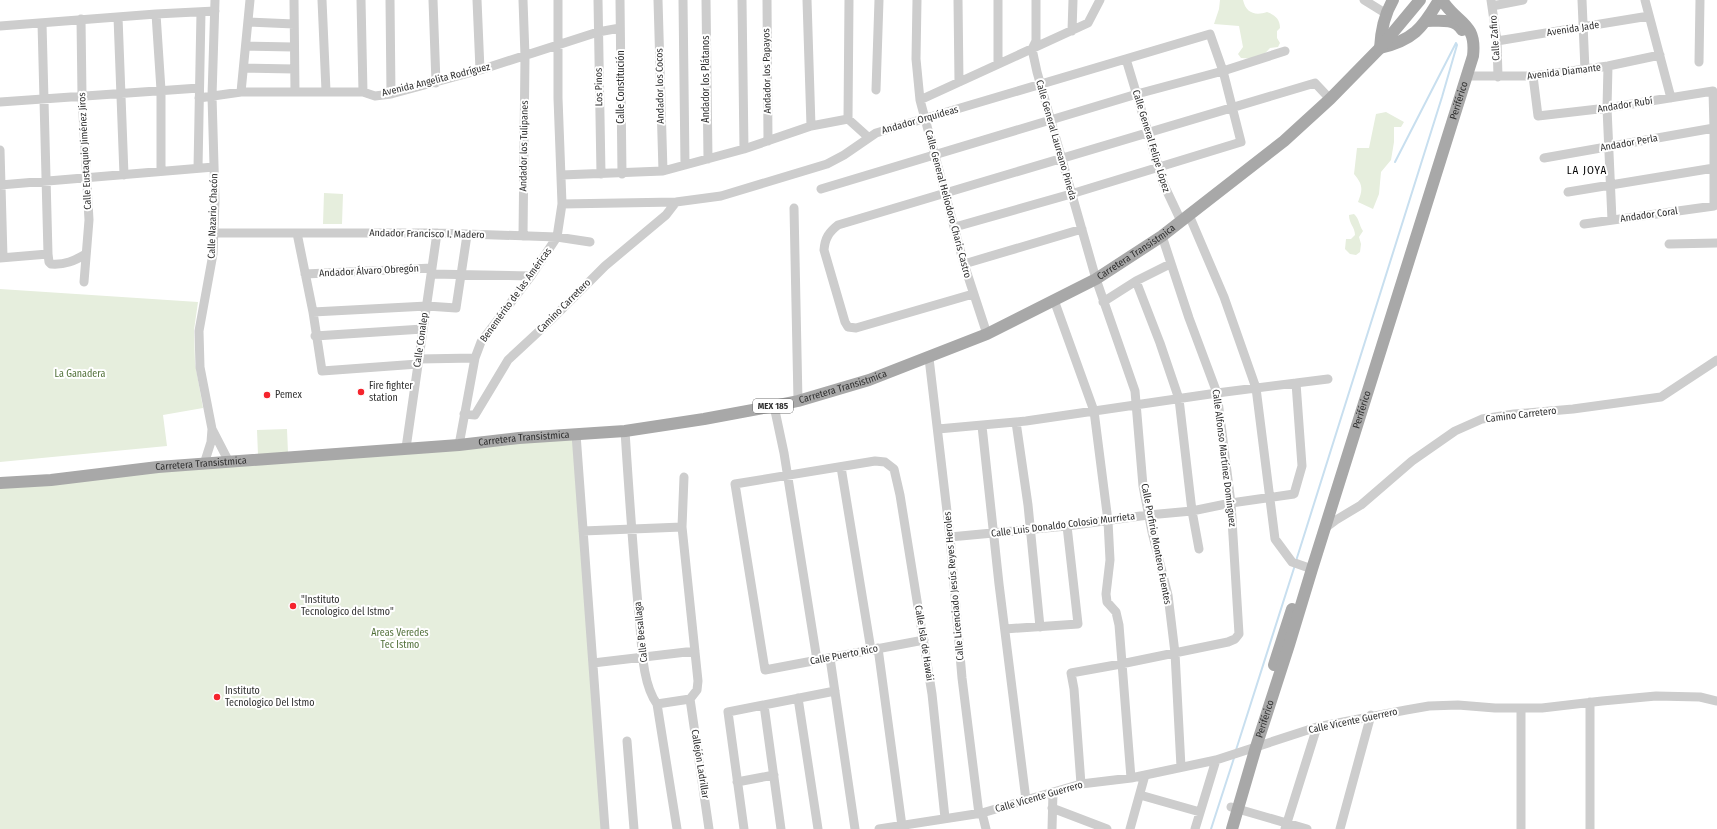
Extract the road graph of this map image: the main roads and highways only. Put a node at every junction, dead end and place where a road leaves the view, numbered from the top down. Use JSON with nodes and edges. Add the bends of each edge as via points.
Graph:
{"nodes":[{"id":1,"x":1393,"y":0,"type":"edge"},
{"id":2,"x":1420,"y":0,"type":"edge"},
{"id":3,"x":1440,"y":0,"type":"edge"},
{"id":4,"x":1427,"y":21,"type":"junction"},
{"id":5,"x":1470,"y":38,"type":"junction"},
{"id":6,"x":1380,"y":48,"type":"junction"},
{"id":7,"x":1394,"y":295,"type":"junction"},
{"id":8,"x":0,"y":483,"type":"edge"},
{"id":9,"x":1302,"y":566,"type":"junction"},
{"id":10,"x":1234,"y":809,"type":"junction"},
{"id":11,"x":1224,"y":829,"type":"edge"},
{"id":12,"x":1232,"y":829,"type":"edge"}],
"edges":[{"from":1,"to":6,"type":"main road","via":[[1385,13]]},
{"from":2,"to":6,"type":"main road","name":"Carretera Transistmica","number":"MEX 185"},
{"from":3,"to":4,"type":"main road"},
{"from":3,"to":5,"type":"main road","via":[[1471,30]]},
{"from":4,"to":5,"type":"main road","via":[[1447,20],[1460,27]]},
{"from":4,"to":6,"type":"main road","via":[[1408,38]]},
{"from":5,"to":7,"type":"main road","name":"Periférico"},
{"from":5,"to":7,"type":"main road","name":"Periférico","via":[[1475,44],[1473,56]]},
{"from":6,"to":8,"type":"main road","name":"Carretera Transistmica","number":"MEX 185","via":[[1284,141],[1162,236],[1096,279],[987,334],[869,380],[774,406],[625,431],[204,464]]},
{"from":7,"to":9,"type":"main road","name":"Periférico"},
{"from":7,"to":9,"type":"main road","name":"Periférico","via":[[1324,529]]},
{"from":9,"to":10,"type":"main road","name":"Periférico","via":[[1247,749]]},
{"from":10,"to":11,"type":"main road","name":"Periférico"},
{"from":10,"to":12,"type":"main road","name":"Periférico"}]}
